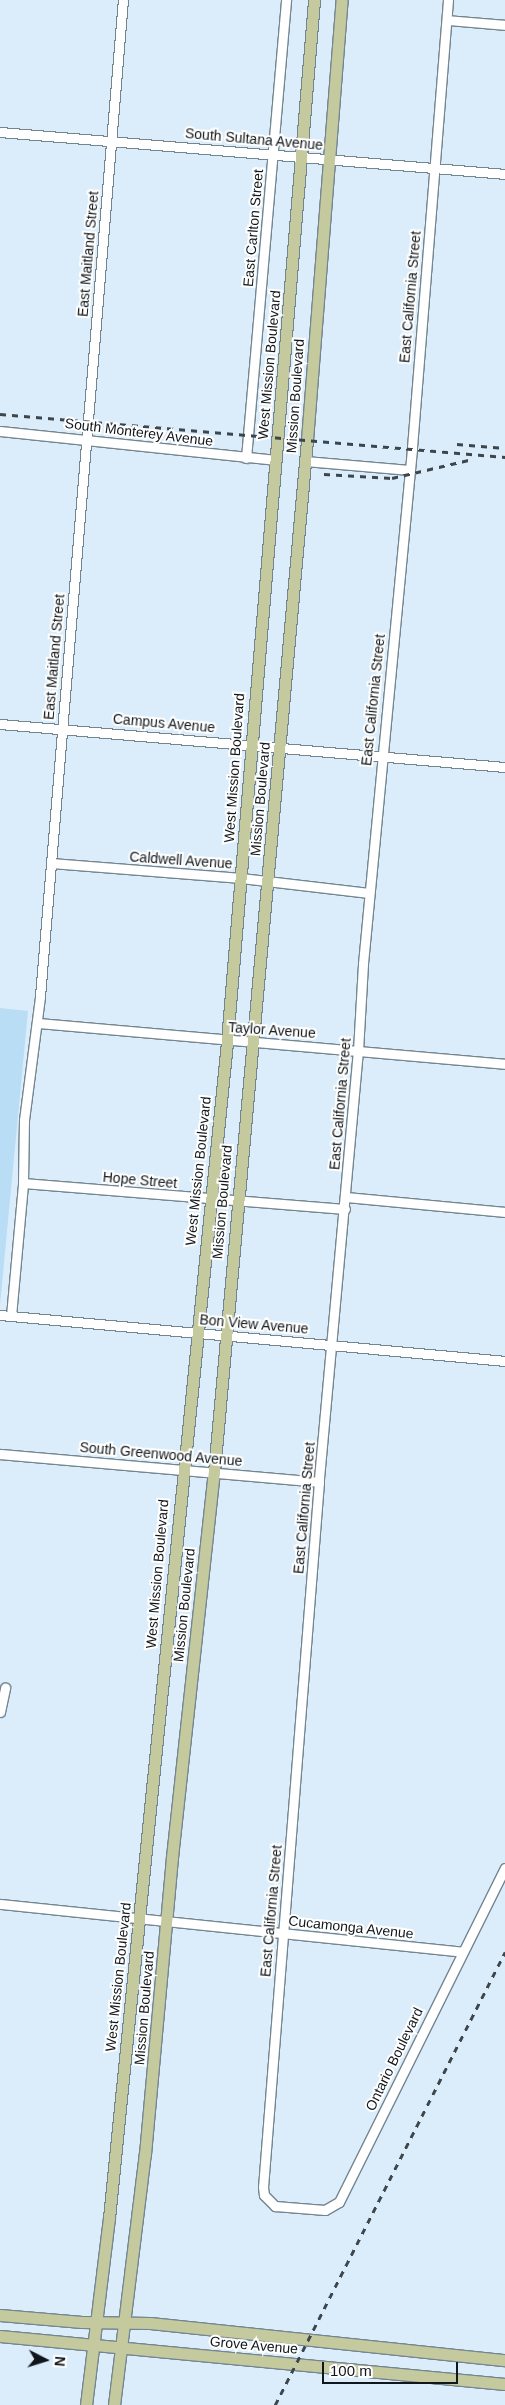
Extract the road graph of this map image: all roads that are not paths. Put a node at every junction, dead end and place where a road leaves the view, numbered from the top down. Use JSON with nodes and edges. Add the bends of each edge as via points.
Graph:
{"nodes":[{"id":1,"x":123,"y":0,"type":"edge"},
{"id":2,"x":286,"y":0,"type":"edge"},
{"id":3,"x":314,"y":0,"type":"edge"},
{"id":4,"x":342,"y":0,"type":"edge"},
{"id":5,"x":448,"y":0,"type":"edge"},
{"id":6,"x":447,"y":20,"type":"junction"},
{"id":7,"x":505,"y":25,"type":"edge"},
{"id":8,"x":0,"y":132,"type":"edge"},
{"id":9,"x":111,"y":141,"type":"junction"},
{"id":10,"x":273,"y":155,"type":"junction"},
{"id":11,"x":301,"y":157,"type":"junction"},
{"id":12,"x":328,"y":160,"type":"junction"},
{"id":13,"x":434,"y":169,"type":"junction"},
{"id":14,"x":505,"y":174,"type":"edge"},
{"id":15,"x":0,"y":431,"type":"edge"},
{"id":16,"x":86,"y":440,"type":"junction"},
{"id":17,"x":246,"y":458,"type":"junction"},
{"id":18,"x":276,"y":460,"type":"junction"},
{"id":19,"x":305,"y":461,"type":"junction"},
{"id":20,"x":410,"y":470,"type":"junction"},
{"id":21,"x":0,"y":724,"type":"edge"},
{"id":22,"x":62,"y":729,"type":"junction"},
{"id":23,"x":250,"y":744,"type":"junction"},
{"id":24,"x":280,"y":747,"type":"junction"},
{"id":25,"x":381,"y":756,"type":"junction"},
{"id":26,"x":505,"y":767,"type":"edge"},
{"id":27,"x":51,"y":864,"type":"junction"},
{"id":28,"x":241,"y":878,"type":"junction"},
{"id":29,"x":268,"y":881,"type":"junction"},
{"id":30,"x":369,"y":893,"type":"junction"},
{"id":31,"x":37,"y":1024,"type":"junction"},
{"id":32,"x":227,"y":1041,"type":"junction"},
{"id":33,"x":253,"y":1043,"type":"junction"},
{"id":34,"x":358,"y":1050,"type":"junction"},
{"id":35,"x":505,"y":1064,"type":"edge"},
{"id":36,"x":23,"y":1183,"type":"junction"},
{"id":37,"x":346,"y":1197,"type":"junction"},
{"id":38,"x":211,"y":1200,"type":"junction"},
{"id":39,"x":237,"y":1202,"type":"junction"},
{"id":40,"x":345,"y":1209,"type":"junction"},
{"id":41,"x":505,"y":1212,"type":"edge"},
{"id":42,"x":0,"y":1315,"type":"edge"},
{"id":43,"x":11,"y":1316,"type":"junction"},
{"id":44,"x":196,"y":1333,"type":"junction"},
{"id":45,"x":226,"y":1336,"type":"junction"},
{"id":46,"x":331,"y":1345,"type":"junction"},
{"id":47,"x":505,"y":1361,"type":"edge"},
{"id":48,"x":0,"y":1454,"type":"edge"},
{"id":49,"x":182,"y":1470,"type":"junction"},
{"id":50,"x":214,"y":1472,"type":"junction"},
{"id":51,"x":319,"y":1482,"type":"junction"},
{"id":52,"x":5,"y":1688,"type":"dead end"},
{"id":53,"x":0,"y":1712,"type":"edge"},
{"id":54,"x":505,"y":1868,"type":"edge"},
{"id":55,"x":0,"y":1904,"type":"edge"},
{"id":56,"x":138,"y":1920,"type":"junction"},
{"id":57,"x":167,"y":1922,"type":"junction"},
{"id":58,"x":284,"y":1934,"type":"junction"},
{"id":59,"x":462,"y":1952,"type":"junction"},
{"id":60,"x":275,"y":2206,"type":"joint"},
{"id":61,"x":0,"y":2315,"type":"edge"},
{"id":62,"x":97,"y":2322,"type":"junction"},
{"id":63,"x":126,"y":2323,"type":"junction"},
{"id":64,"x":0,"y":2336,"type":"edge"},
{"id":65,"x":95,"y":2344,"type":"junction"},
{"id":66,"x":122,"y":2348,"type":"junction"},
{"id":67,"x":505,"y":2360,"type":"edge"},
{"id":68,"x":505,"y":2384,"type":"edge"},
{"id":69,"x":86,"y":2405,"type":"edge"},
{"id":70,"x":114,"y":2405,"type":"edge"}],
"edges":[{"from":1,"to":9,"type":"street","name":"East Maitland Street"},
{"from":2,"to":10,"type":"street","name":"East Carlton Street"},
{"from":3,"to":11,"type":"main road","name":"West Mission Boulevard"},
{"from":4,"to":12,"type":"main road","name":"Mission Boulevard"},
{"from":5,"to":6,"type":"street","name":"East California Street"},
{"from":6,"to":7,"type":"street"},
{"from":6,"to":13,"type":"street","name":"East California Street"},
{"from":8,"to":9,"type":"street","name":"South Sultana Avenue"},
{"from":9,"to":10,"type":"street","name":"South Sultana Avenue"},
{"from":9,"to":16,"type":"street","name":"East Maitland Street"},
{"from":10,"to":11,"type":"street","name":"South Sultana Avenue"},
{"from":10,"to":17,"type":"street","name":"East Carlton Street"},
{"from":11,"to":12,"type":"street","name":"South Sultana Avenue"},
{"from":11,"to":18,"type":"main road","name":"West Mission Boulevard"},
{"from":12,"to":13,"type":"street","name":"South Sultana Avenue"},
{"from":12,"to":19,"type":"main road","name":"Mission Boulevard"},
{"from":13,"to":14,"type":"street","name":"South Sultana Avenue"},
{"from":13,"to":20,"type":"street","name":"East California Street"},
{"from":15,"to":16,"type":"street","name":"South Monterey Avenue"},
{"from":16,"to":17,"type":"street","name":"South Monterey Avenue"},
{"from":16,"to":22,"type":"street","name":"East Maitland Street"},
{"from":17,"to":18,"type":"street","name":"South Monterey Avenue"},
{"from":18,"to":23,"type":"main road","name":"West Mission Boulevard"},
{"from":19,"to":20,"type":"street"},
{"from":19,"to":24,"type":"main road","name":"Mission Boulevard"},
{"from":20,"to":25,"type":"street","name":"East California Street"},
{"from":21,"to":22,"type":"street","name":"Campus Avenue"},
{"from":22,"to":23,"type":"street","name":"Campus Avenue"},
{"from":22,"to":27,"type":"street","name":"East Maitland Street"},
{"from":23,"to":24,"type":"street","name":"Campus Avenue"},
{"from":23,"to":28,"type":"main road","name":"West Mission Boulevard"},
{"from":24,"to":25,"type":"street","name":"Campus Avenue"},
{"from":24,"to":29,"type":"main road","name":"Mission Boulevard"},
{"from":25,"to":26,"type":"street","name":"Campus Avenue"},
{"from":25,"to":30,"type":"street","name":"East California Street"},
{"from":27,"to":28,"type":"street","name":"Caldwell Avenue"},
{"from":27,"to":31,"type":"street","name":"East Maitland Street"},
{"from":28,"to":29,"type":"street","name":"Caldwell Avenue"},
{"from":28,"to":32,"type":"main road","name":"West Mission Boulevard"},
{"from":29,"to":30,"type":"street","name":"Caldwell Avenue"},
{"from":29,"to":33,"type":"main road","name":"Mission Boulevard"},
{"from":30,"to":34,"type":"street","name":"East California Street"},
{"from":31,"to":32,"type":"street","name":"Taylor Avenue"},
{"from":31,"to":36,"type":"street","name":"East Maitland Street","via":[[24,1120]]},
{"from":32,"to":33,"type":"street","name":"Taylor Avenue"},
{"from":32,"to":38,"type":"main road","name":"West Mission Boulevard"},
{"from":33,"to":34,"type":"street","name":"Taylor Avenue"},
{"from":33,"to":39,"type":"main road","name":"Mission Boulevard"},
{"from":34,"to":35,"type":"street","name":"Taylor Avenue"},
{"from":34,"to":37,"type":"street","name":"East California Street"},
{"from":36,"to":38,"type":"street","name":"Hope Street"},
{"from":36,"to":43,"type":"street","name":"East Maitland Street"},
{"from":37,"to":40,"type":"street","name":"East California Street"},
{"from":37,"to":41,"type":"street"},
{"from":38,"to":39,"type":"street","name":"Hope Street"},
{"from":38,"to":44,"type":"main road","name":"West Mission Boulevard"},
{"from":39,"to":40,"type":"street","name":"Hope Street"},
{"from":39,"to":45,"type":"main road","name":"Mission Boulevard"},
{"from":40,"to":46,"type":"street","name":"East California Street"},
{"from":42,"to":43,"type":"street","name":"Bon View Avenue"},
{"from":43,"to":44,"type":"street","name":"Bon View Avenue"},
{"from":44,"to":45,"type":"street","name":"Bon View Avenue"},
{"from":44,"to":49,"type":"main road","name":"West Mission Boulevard"},
{"from":45,"to":46,"type":"street","name":"Bon View Avenue"},
{"from":45,"to":50,"type":"main road","name":"Mission Boulevard"},
{"from":46,"to":47,"type":"street","name":"Bon View Avenue"},
{"from":46,"to":51,"type":"street","name":"East California Street"},
{"from":48,"to":49,"type":"street","name":"South Greenwood Avenue"},
{"from":49,"to":50,"type":"street","name":"South Greenwood Avenue"},
{"from":49,"to":56,"type":"main road","name":"West Mission Boulevard"},
{"from":50,"to":51,"type":"street","name":"South Greenwood Avenue"},
{"from":50,"to":57,"type":"main road","name":"Mission Boulevard"},
{"from":51,"to":58,"type":"street","name":"East California Street"},
{"from":52,"to":53,"type":"street"},
{"from":54,"to":59,"type":"street","name":"Ontario Boulevard"},
{"from":55,"to":56,"type":"street","name":"Cucamonga Avenue"},
{"from":56,"to":57,"type":"street","name":"Cucamonga Avenue"},
{"from":56,"to":62,"type":"main road","name":"West Mission Boulevard"},
{"from":57,"to":58,"type":"street","name":"Cucamonga Avenue"},
{"from":57,"to":63,"type":"main road","name":"Mission Boulevard","via":[[146,2154]]},
{"from":58,"to":59,"type":"street","name":"Cucamonga Avenue"},
{"from":58,"to":60,"type":"street","name":"East California Street","via":[[263,2187],[266,2200]]},
{"from":59,"to":60,"type":"street","name":"Ontario Boulevard","via":[[339,2202],[325,2210]]},
{"from":61,"to":62,"type":"main road","name":"Grove Avenue"},
{"from":62,"to":63,"type":"main road","name":"Grove Avenue"},
{"from":62,"to":65,"type":"main road","name":"West Mission Boulevard"},
{"from":63,"to":66,"type":"main road","name":"Mission Boulevard"},
{"from":63,"to":67,"type":"main road","name":"Grove Avenue"},
{"from":64,"to":65,"type":"main road","name":"Grove Avenue"},
{"from":65,"to":66,"type":"main road","name":"Grove Avenue"},
{"from":65,"to":69,"type":"main road"},
{"from":66,"to":68,"type":"main road","name":"Grove Avenue"},
{"from":66,"to":70,"type":"main road","name":"Mission Boulevard"}]}
